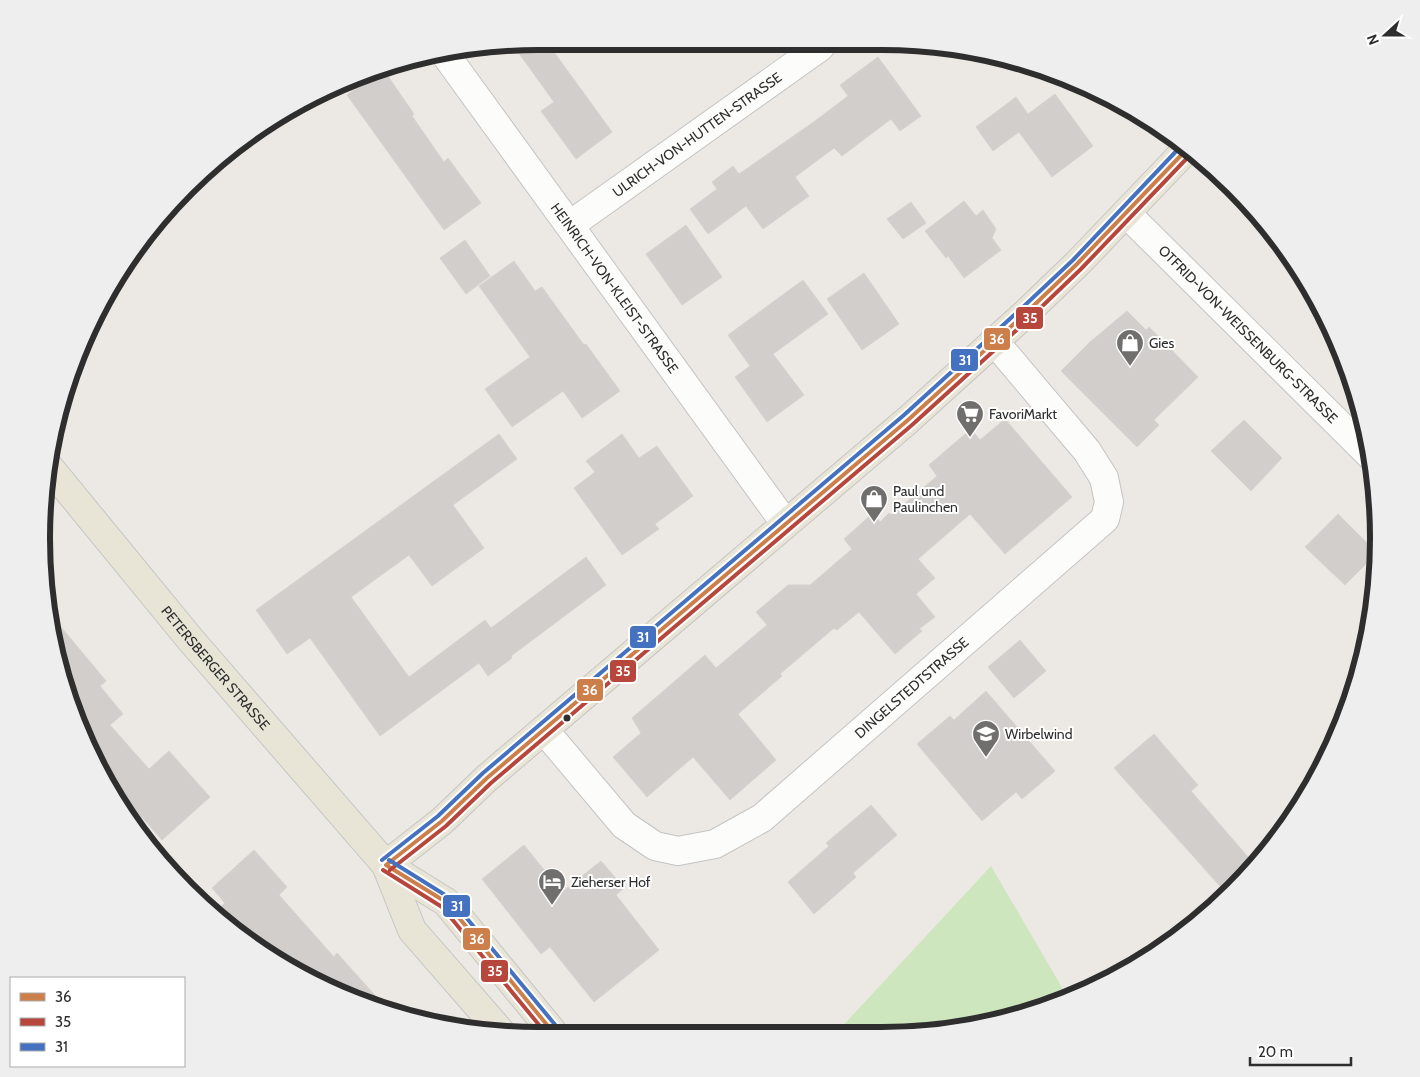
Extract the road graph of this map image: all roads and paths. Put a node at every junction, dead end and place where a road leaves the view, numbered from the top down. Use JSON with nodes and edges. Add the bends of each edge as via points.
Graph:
{"nodes":[{"id":1,"x":816,"y":50,"type":"edge"},
{"id":2,"x":447,"y":58,"type":"edge"},
{"id":3,"x":1182,"y":154,"type":"edge"},
{"id":4,"x":1126,"y":213,"type":"junction"},
{"id":5,"x":570,"y":225,"type":"junction"},
{"id":6,"x":994,"y":341,"type":"junction"},
{"id":7,"x":1362,"y":447,"type":"edge"},
{"id":8,"x":54,"y":473,"type":"edge"},
{"id":9,"x":785,"y":523,"type":"junction"},
{"id":10,"x":544,"y":730,"type":"junction"},
{"id":11,"x":386,"y":865,"type":"junction"},
{"id":12,"x":494,"y":1025,"type":"edge"},
{"id":13,"x":548,"y":1027,"type":"edge"}],
"edges":[{"from":1,"to":5,"type":"street","name":"ULRICH-VON-HUTTEN-STRASSE"},
{"from":2,"to":5,"type":"street","name":"HEINRICH-VON-KLEIST-STRASSE"},
{"from":3,"to":4,"type":"main road"},
{"from":4,"to":6,"type":"main road","via":[[1077,264]]},
{"from":4,"to":7,"type":"street","name":"OTFRID-VON-WEISSENBURG-STRASSE"},
{"from":5,"to":9,"type":"street","name":"HEINRICH-VON-KLEIST-STRASSE"},
{"from":6,"to":9,"type":"main road","via":[[908,420]]},
{"from":6,"to":10,"type":"street","name":"DINGELSTEDTSTRASSE","via":[[1087,451],[1104,478],[1109,502],[1106,519],[762,818],[715,844],[678,851],[655,846],[624,825]]},
{"from":8,"to":11,"type":"main road","name":"PETERSBERGER STRASSE","via":[[190,639]]},
{"from":9,"to":10,"type":"main road"},
{"from":10,"to":11,"type":"main road"},
{"from":11,"to":12,"type":"main road","name":"PETERSBERGER STRASSE","via":[[412,930]]},
{"from":11,"to":13,"type":"main road","name":"PETERSBERGER STRASSE","via":[[446,902]]}]}
